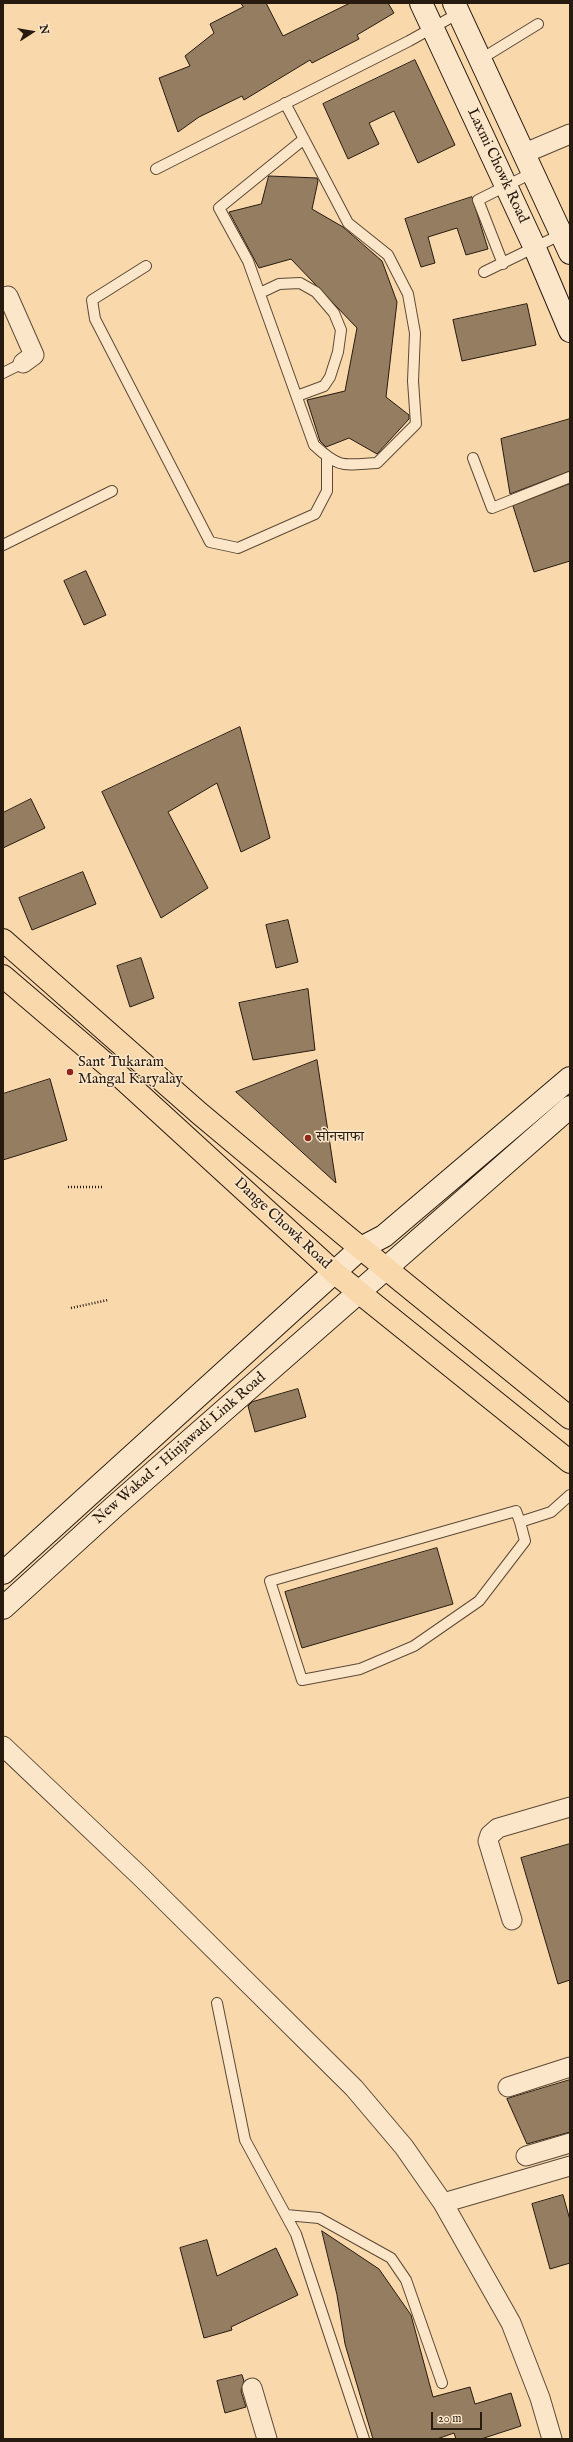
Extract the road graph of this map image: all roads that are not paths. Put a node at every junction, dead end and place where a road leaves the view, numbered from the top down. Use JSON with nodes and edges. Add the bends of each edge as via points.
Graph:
{"nodes":[{"id":1,"x":421,"y":3,"type":"edge"},
{"id":2,"x":457,"y":8,"type":"edge"},
{"id":3,"x":538,"y":24,"type":"dead end"},
{"id":4,"x":434,"y":27,"type":"junction"},
{"id":5,"x":481,"y":59,"type":"junction"},
{"id":6,"x":285,"y":103,"type":"junction"},
{"id":7,"x":570,"y":134,"type":"edge"},
{"id":8,"x":304,"y":139,"type":"junction"},
{"id":9,"x":529,"y":162,"type":"junction"},
{"id":10,"x":156,"y":169,"type":"dead end"},
{"id":11,"x":505,"y":185,"type":"junction"},
{"id":12,"x":566,"y":243,"type":"edge"},
{"id":13,"x":534,"y":246,"type":"junction"},
{"id":14,"x":503,"y":264,"type":"junction"},
{"id":15,"x":146,"y":266,"type":"dead end"},
{"id":16,"x":484,"y":272,"type":"dead end"},
{"id":17,"x":260,"y":293,"type":"junction"},
{"id":18,"x":8,"y":296,"type":"dead end"},
{"id":19,"x":570,"y":331,"type":"edge"},
{"id":20,"x":23,"y":363,"type":"joint"},
{"id":21,"x":3,"y":373,"type":"edge"},
{"id":22,"x":297,"y":396,"type":"junction"},
{"id":23,"x":327,"y":456,"type":"junction"},
{"id":24,"x":473,"y":458,"type":"dead end"},
{"id":25,"x":570,"y":477,"type":"edge"},
{"id":26,"x":112,"y":491,"type":"dead end"},
{"id":27,"x":3,"y":545,"type":"edge"},
{"id":28,"x":3,"y":940,"type":"edge"},
{"id":29,"x":3,"y":976,"type":"edge"},
{"id":30,"x":570,"y":1078,"type":"edge"},
{"id":31,"x":570,"y":1107,"type":"edge"},
{"id":32,"x":361,"y":1248,"type":"junction"},
{"id":33,"x":386,"y":1269,"type":"junction"},
{"id":34,"x":335,"y":1273,"type":"junction"},
{"id":35,"x":360,"y":1292,"type":"junction"},
{"id":36,"x":570,"y":1418,"type":"edge"},
{"id":37,"x":570,"y":1462,"type":"edge"},
{"id":38,"x":98,"y":1487,"type":"junction"},
{"id":39,"x":570,"y":1495,"type":"edge"},
{"id":40,"x":115,"y":1506,"type":"junction"},
{"id":41,"x":520,"y":1522,"type":"junction"},
{"id":42,"x":3,"y":1573,"type":"edge"},
{"id":43,"x":3,"y":1608,"type":"edge"},
{"id":44,"x":3,"y":1746,"type":"edge"},
{"id":45,"x":570,"y":1807,"type":"edge"},
{"id":46,"x":512,"y":1920,"type":"dead end"},
{"id":47,"x":217,"y":2003,"type":"dead end"},
{"id":48,"x":570,"y":2067,"type":"edge"},
{"id":49,"x":508,"y":2086,"type":"dead end"},
{"id":50,"x":570,"y":2143,"type":"edge"},
{"id":51,"x":526,"y":2156,"type":"dead end"},
{"id":52,"x":570,"y":2166,"type":"edge"},
{"id":53,"x":443,"y":2203,"type":"junction"},
{"id":54,"x":286,"y":2215,"type":"junction"},
{"id":55,"x":442,"y":2383,"type":"dead end"},
{"id":56,"x":252,"y":2388,"type":"dead end"},
{"id":57,"x":267,"y":2439,"type":"edge"},
{"id":58,"x":364,"y":2439,"type":"edge"},
{"id":59,"x":552,"y":2439,"type":"edge"}],
"edges":[{"from":1,"to":4,"type":"main road","name":"Laxmi Chowk Road"},
{"from":2,"to":4,"type":"lane"},
{"from":2,"to":5,"type":"main road","name":"Laxmi Chowk Road"},
{"from":3,"to":5,"type":"lane"},
{"from":4,"to":6,"type":"lane"},
{"from":4,"to":11,"type":"main road","name":"Laxmi Chowk Road"},
{"from":5,"to":9,"type":"main road","name":"Laxmi Chowk Road"},
{"from":6,"to":8,"type":"lane"},
{"from":6,"to":10,"type":"lane"},
{"from":7,"to":9,"type":"street"},
{"from":8,"to":17,"type":"lane","via":[[219,208],[248,261]]},
{"from":8,"to":23,"type":"lane","via":[[348,223],[388,255],[399,274],[408,294],[415,333],[413,381],[416,424],[377,463],[342,465]]},
{"from":9,"to":11,"type":"lane"},
{"from":9,"to":12,"type":"main road","name":"Laxmi Chowk Road"},
{"from":11,"to":13,"type":"main road","name":"Laxmi Chowk Road"},
{"from":11,"to":14,"type":"lane","via":[[478,200]]},
{"from":12,"to":13,"type":"lane"},
{"from":13,"to":14,"type":"lane"},
{"from":13,"to":19,"type":"main road","name":"Laxmi Chowk Road"},
{"from":14,"to":16,"type":"lane"},
{"from":15,"to":23,"type":"lane","via":[[92,300],[95,319],[210,542],[238,548],[315,514],[327,491]]},
{"from":17,"to":22,"type":"lane"},
{"from":17,"to":22,"type":"lane","via":[[279,284],[300,283],[316,292],[334,313],[341,330],[338,352],[330,377],[324,386]]},
{"from":18,"to":20,"type":"street","via":[[34,355]]},
{"from":20,"to":21,"type":"lane"},
{"from":22,"to":23,"type":"lane","via":[[314,444]]},
{"from":24,"to":25,"type":"lane","via":[[492,508]]},
{"from":26,"to":27,"type":"lane"},
{"from":28,"to":32,"type":"main road","name":"Dange Chowk Road","via":[[199,1113]]},
{"from":29,"to":34,"type":"main road","name":"Dange Chowk Road","via":[[113,1070]]},
{"from":30,"to":32,"type":"main road","name":"New Wakad - Hinjawadi Link Road","via":[[384,1236]]},
{"from":31,"to":33,"type":"main road","name":"New Wakad - Hinjawadi Link Road"},
{"from":32,"to":33,"type":"main road","name":"Dange Chowk Road"},
{"from":32,"to":34,"type":"main road","name":"New Wakad - Hinjawadi Link Road"},
{"from":33,"to":35,"type":"main road","name":"New Wakad - Hinjawadi Link Road"},
{"from":33,"to":36,"type":"main road","name":"Dange Chowk Road"},
{"from":34,"to":35,"type":"main road","name":"Dange Chowk Road"},
{"from":34,"to":38,"type":"main road","name":"New Wakad - Hinjawadi Link Road"},
{"from":35,"to":37,"type":"main road","name":"Dange Chowk Road"},
{"from":35,"to":40,"type":"main road","name":"New Wakad - Hinjawadi Link Road"},
{"from":38,"to":40,"type":"main road"},
{"from":38,"to":42,"type":"main road","name":"New Wakad - Hinjawadi Link Road"},
{"from":39,"to":41,"type":"lane","via":[[551,1512]]},
{"from":40,"to":43,"type":"main road","name":"New Wakad - Hinjawadi Link Road"},
{"from":41,"to":41,"type":"lane","via":[[525,1541],[479,1601],[414,1646],[360,1669],[302,1680],[270,1580],[516,1511]]},
{"from":44,"to":53,"type":"street","via":[[141,1877],[354,2088],[404,2147]]},
{"from":45,"to":46,"type":"street","via":[[498,1828],[490,1835],[488,1841]]},
{"from":47,"to":54,"type":"lane","via":[[245,2140]]},
{"from":48,"to":49,"type":"street"},
{"from":50,"to":51,"type":"street"},
{"from":52,"to":53,"type":"street"},
{"from":53,"to":59,"type":"street","via":[[512,2323]]},
{"from":54,"to":55,"type":"lane","via":[[319,2218],[391,2258],[406,2280]]},
{"from":54,"to":58,"type":"lane","via":[[296,2234]]},
{"from":56,"to":57,"type":"street"}]}
